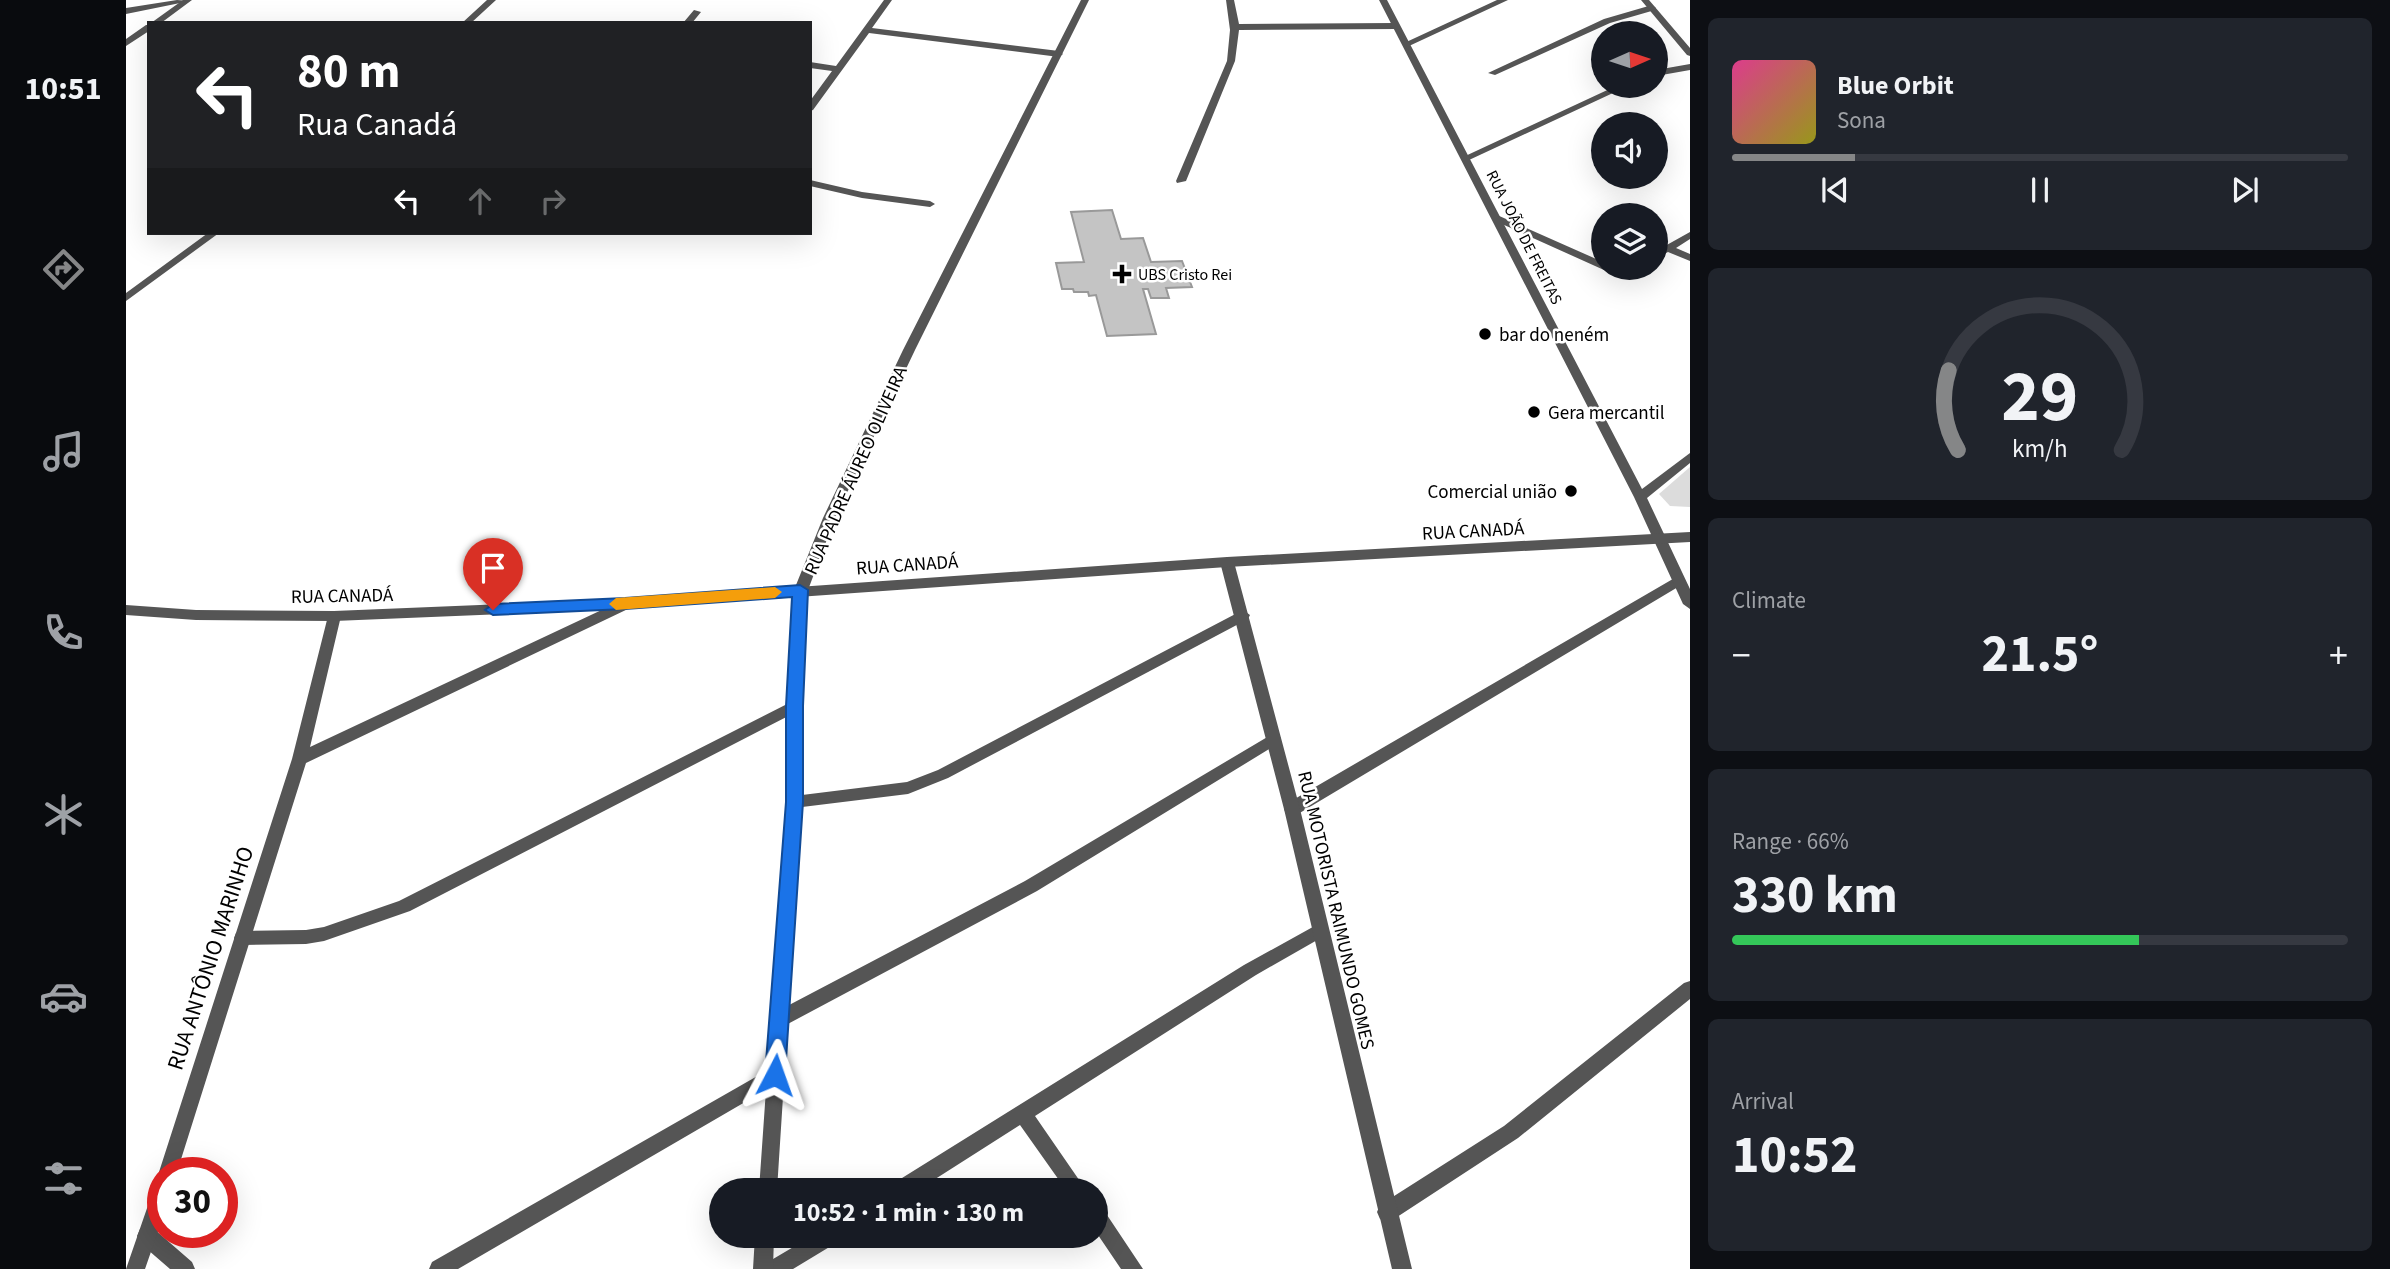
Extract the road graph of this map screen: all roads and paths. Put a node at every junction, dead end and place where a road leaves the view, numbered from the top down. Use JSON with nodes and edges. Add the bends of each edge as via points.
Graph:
{"nodes":[{"id":1,"x":492,"y":0,"type":"edge"},
{"id":2,"x":888,"y":0,"type":"edge"},
{"id":3,"x":1085,"y":0,"type":"edge"},
{"id":4,"x":1230,"y":0,"type":"edge"},
{"id":5,"x":1383,"y":0,"type":"edge"},
{"id":6,"x":1504,"y":0,"type":"edge"},
{"id":7,"x":187,"y":1,"type":"edge"},
{"id":8,"x":1648,"y":2,"type":"edge"},
{"id":9,"x":126,"y":11,"type":"edge"},
{"id":10,"x":697,"y":12,"type":"dead end"},
{"id":11,"x":158,"y":21,"type":"edge"},
{"id":12,"x":468,"y":21,"type":"edge"},
{"id":13,"x":689,"y":21,"type":"edge"},
{"id":14,"x":1396,"y":26,"type":"junction"},
{"id":15,"x":1235,"y":27,"type":"junction"},
{"id":16,"x":147,"y":28,"type":"edge"},
{"id":17,"x":868,"y":30,"type":"junction"},
{"id":18,"x":126,"y":43,"type":"edge"},
{"id":19,"x":1406,"y":44,"type":"junction"},
{"id":20,"x":1690,"y":53,"type":"edge"},
{"id":21,"x":1059,"y":54,"type":"junction"},
{"id":22,"x":812,"y":65,"type":"edge"},
{"id":23,"x":1690,"y":67,"type":"edge"},
{"id":24,"x":837,"y":69,"type":"junction"},
{"id":25,"x":1668,"y":71,"type":"edge"},
{"id":26,"x":1492,"y":73,"type":"dead end"},
{"id":27,"x":1597,"y":98,"type":"edge"},
{"id":28,"x":812,"y":105,"type":"edge"},
{"id":29,"x":1466,"y":158,"type":"junction"},
{"id":30,"x":1181,"y":181,"type":"dead end"},
{"id":31,"x":812,"y":183,"type":"edge"},
{"id":32,"x":929,"y":204,"type":"dead end"},
{"id":33,"x":1497,"y":218,"type":"junction"},
{"id":34,"x":211,"y":235,"type":"edge"},
{"id":35,"x":1690,"y":235,"type":"edge"},
{"id":36,"x":1668,"y":247,"type":"edge"},
{"id":37,"x":1668,"y":248,"type":"edge"},
{"id":38,"x":1690,"y":258,"type":"edge"},
{"id":39,"x":1591,"y":261,"type":"edge"},
{"id":40,"x":126,"y":298,"type":"edge"},
{"id":41,"x":1690,"y":457,"type":"edge"},
{"id":42,"x":1640,"y":497,"type":"junction"},
{"id":43,"x":1690,"y":537,"type":"edge"},
{"id":44,"x":1660,"y":540,"type":"junction"},
{"id":45,"x":1227,"y":562,"type":"junction"},
{"id":46,"x":1678,"y":581,"type":"junction"},
{"id":47,"x":800,"y":590,"type":"junction"},
{"id":48,"x":625,"y":604,"type":"junction"},
{"id":49,"x":1690,"y":604,"type":"edge"},
{"id":50,"x":126,"y":610,"type":"edge"},
{"id":51,"x":1243,"y":615,"type":"junction"},
{"id":52,"x":334,"y":616,"type":"junction"},
{"id":53,"x":794,"y":706,"type":"junction"},
{"id":54,"x":1274,"y":740,"type":"junction"},
{"id":55,"x":299,"y":759,"type":"junction"},
{"id":56,"x":794,"y":802,"type":"junction"},
{"id":57,"x":1292,"y":809,"type":"junction"},
{"id":58,"x":1320,"y":930,"type":"junction"},
{"id":59,"x":242,"y":938,"type":"junction"},
{"id":60,"x":1690,"y":989,"type":"edge"},
{"id":61,"x":778,"y":1020,"type":"junction"},
{"id":62,"x":775,"y":1075,"type":"junction"},
{"id":63,"x":1023,"y":1114,"type":"junction"},
{"id":64,"x":173,"y":1157,"type":"edge"},
{"id":65,"x":769,"y":1178,"type":"edge"},
{"id":66,"x":920,"y":1178,"type":"edge"},
{"id":67,"x":1068,"y":1178,"type":"edge"},
{"id":68,"x":1387,"y":1212,"type":"junction"},
{"id":69,"x":1108,"y":1233,"type":"edge"},
{"id":70,"x":147,"y":1239,"type":"edge"},
{"id":71,"x":161,"y":1248,"type":"edge"},
{"id":72,"x":765,"y":1248,"type":"edge"},
{"id":73,"x":809,"y":1248,"type":"edge"},
{"id":74,"x":135,"y":1269,"type":"edge"},
{"id":75,"x":184,"y":1269,"type":"edge"},
{"id":76,"x":439,"y":1269,"type":"edge"},
{"id":77,"x":764,"y":1269,"type":"edge"},
{"id":78,"x":775,"y":1269,"type":"edge"},
{"id":79,"x":1133,"y":1269,"type":"edge"},
{"id":80,"x":1402,"y":1269,"type":"edge"}],
"edges":[{"from":1,"to":12,"type":"street"},
{"from":2,"to":17,"type":"street"},
{"from":3,"to":21,"type":"street","name":"RUA PADRE ÁUREO OLIVEIRA"},
{"from":4,"to":15,"type":"street"},
{"from":5,"to":14,"type":"street","name":"RUA JOÃO DE FREITAS"},
{"from":6,"to":19,"type":"street"},
{"from":7,"to":9,"type":"street"},
{"from":7,"to":11,"type":"street"},
{"from":8,"to":20,"type":"street"},
{"from":8,"to":26,"type":"street"},
{"from":10,"to":13,"type":"street"},
{"from":14,"to":15,"type":"street"},
{"from":14,"to":19,"type":"street","name":"RUA JOÃO DE FREITAS"},
{"from":15,"to":30,"type":"street","via":[[1231,61]]},
{"from":16,"to":18,"type":"street"},
{"from":17,"to":21,"type":"street"},
{"from":17,"to":24,"type":"street"},
{"from":19,"to":29,"type":"street","name":"RUA JOÃO DE FREITAS"},
{"from":21,"to":47,"type":"street","name":"RUA PADRE ÁUREO OLIVEIRA","via":[[909,350]]},
{"from":22,"to":24,"type":"street"},
{"from":23,"to":25,"type":"street"},
{"from":24,"to":28,"type":"street"},
{"from":27,"to":29,"type":"street"},
{"from":29,"to":33,"type":"street","name":"RUA JOÃO DE FREITAS"},
{"from":31,"to":32,"type":"street"},
{"from":33,"to":39,"type":"street"},
{"from":33,"to":42,"type":"street","name":"RUA JOÃO DE FREITAS"},
{"from":34,"to":40,"type":"street"},
{"from":35,"to":36,"type":"street"},
{"from":37,"to":38,"type":"street"},
{"from":41,"to":42,"type":"street"},
{"from":42,"to":44,"type":"street","name":"RUA JOÃO DE FREITAS"},
{"from":43,"to":44,"type":"street","name":"RUA CANADÁ"},
{"from":44,"to":45,"type":"street","name":"RUA CANADÁ"},
{"from":44,"to":46,"type":"street","name":"RUA JOÃO DE FREITAS"},
{"from":45,"to":47,"type":"street","name":"RUA CANADÁ"},
{"from":45,"to":51,"type":"street","name":"RUA MOTORISTA RAIMUNDO GOMES"},
{"from":46,"to":49,"type":"street","name":"RUA JOÃO DE FREITAS"},
{"from":46,"to":57,"type":"street"},
{"from":47,"to":48,"type":"street","name":"RUA CANADÁ"},
{"from":47,"to":53,"type":"street","name":"RUA PADRE ÁUREO OLIVEIRA"},
{"from":48,"to":52,"type":"street","name":"RUA CANADÁ"},
{"from":48,"to":55,"type":"street"},
{"from":50,"to":52,"type":"street","name":"RUA CANADÁ"},
{"from":51,"to":54,"type":"street","name":"RUA MOTORISTA RAIMUNDO GOMES"},
{"from":51,"to":56,"type":"street","via":[[943,774],[908,788]]},
{"from":52,"to":55,"type":"street","name":"RUA ANTÔNIO MARINHO"},
{"from":53,"to":56,"type":"street","name":"RUA PADRE ÁUREO OLIVEIRA"},
{"from":53,"to":59,"type":"street","via":[[404,906],[324,934]]},
{"from":54,"to":57,"type":"street","name":"RUA MOTORISTA RAIMUNDO GOMES"},
{"from":54,"to":61,"type":"street","via":[[1031,887]]},
{"from":55,"to":59,"type":"street","name":"RUA ANTÔNIO MARINHO"},
{"from":56,"to":61,"type":"street","name":"RUA PADRE ÁUREO OLIVEIRA"},
{"from":57,"to":58,"type":"street","name":"RUA MOTORISTA RAIMUNDO GOMES"},
{"from":58,"to":63,"type":"street"},
{"from":58,"to":68,"type":"street","name":"RUA MOTORISTA RAIMUNDO GOMES"},
{"from":59,"to":64,"type":"street","name":"RUA ANTÔNIO MARINHO"},
{"from":60,"to":68,"type":"street","via":[[1511,1132]]},
{"from":61,"to":62,"type":"street","name":"RUA PADRE ÁUREO OLIVEIRA"},
{"from":62,"to":65,"type":"street","name":"RUA PADRE ÁUREO OLIVEIRA"},
{"from":62,"to":76,"type":"street"},
{"from":63,"to":66,"type":"street"},
{"from":63,"to":67,"type":"street"},
{"from":68,"to":80,"type":"street","name":"RUA MOTORISTA RAIMUNDO GOMES"},
{"from":69,"to":79,"type":"street"},
{"from":70,"to":74,"type":"street"},
{"from":71,"to":75,"type":"street"},
{"from":72,"to":77,"type":"street"},
{"from":73,"to":78,"type":"street"}]}
